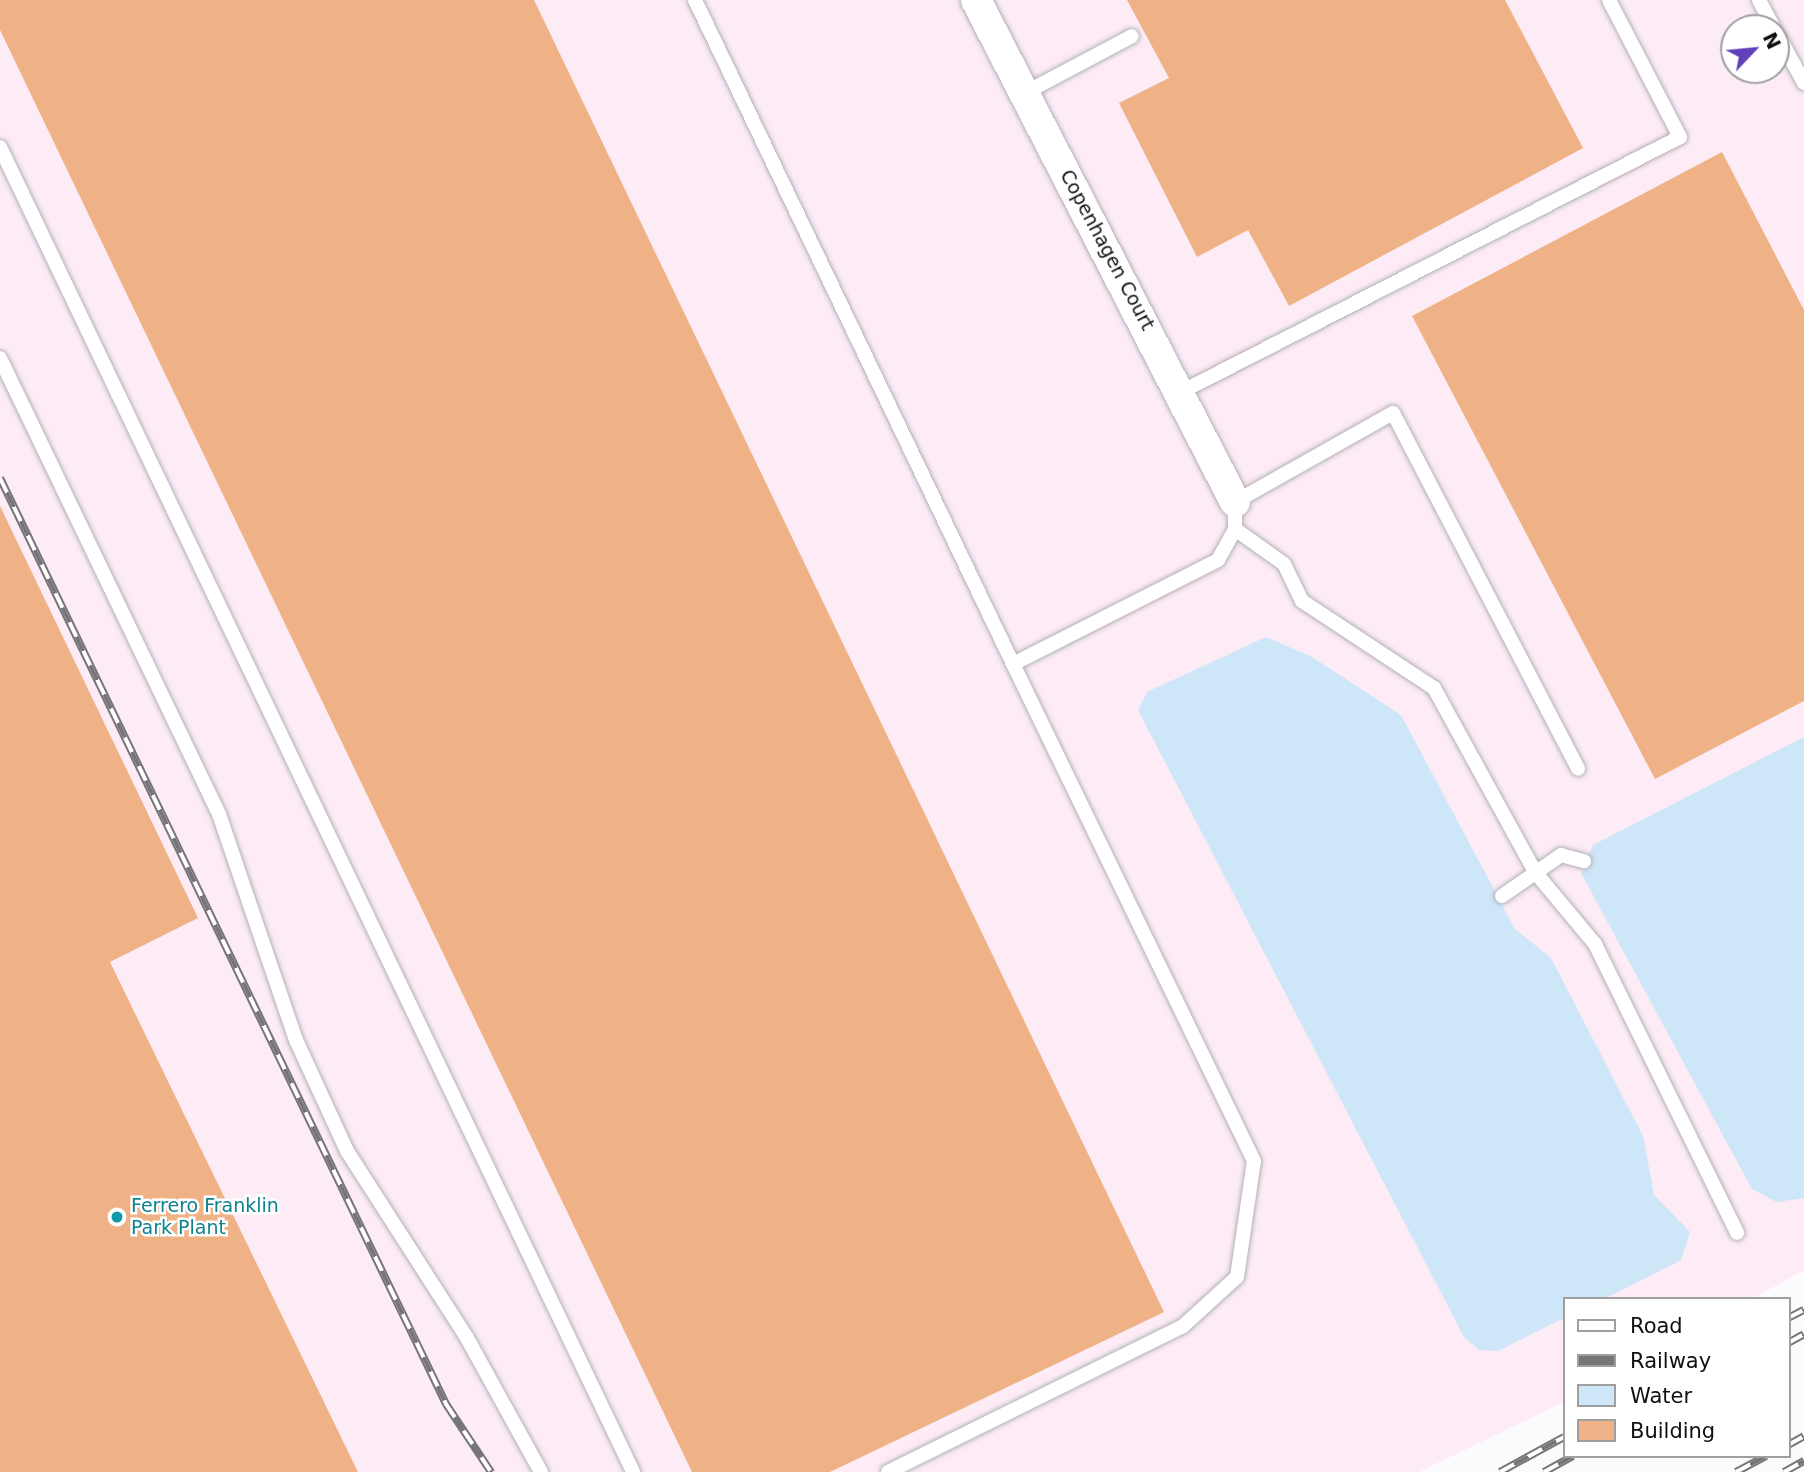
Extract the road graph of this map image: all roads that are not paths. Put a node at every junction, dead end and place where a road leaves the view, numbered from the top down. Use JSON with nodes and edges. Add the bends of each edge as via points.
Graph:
{"nodes":[{"id":1,"x":695,"y":0,"type":"edge"},
{"id":2,"x":976,"y":0,"type":"edge"},
{"id":3,"x":1609,"y":0,"type":"edge"},
{"id":4,"x":1132,"y":36,"type":"dead end"},
{"id":5,"x":1790,"y":57,"type":"edge"},
{"id":6,"x":1804,"y":83,"type":"edge"},
{"id":7,"x":1023,"y":94,"type":"junction"},
{"id":8,"x":0,"y":146,"type":"edge"},
{"id":9,"x":0,"y":358,"type":"edge"},
{"id":10,"x":1182,"y":391,"type":"junction"},
{"id":11,"x":1235,"y":515,"type":"junction"},
{"id":12,"x":1013,"y":664,"type":"junction"},
{"id":13,"x":1578,"y":769,"type":"dead end"},
{"id":14,"x":1584,"y":860,"type":"dead end"},
{"id":15,"x":1535,"y":872,"type":"junction"},
{"id":16,"x":1502,"y":896,"type":"dead end"},
{"id":17,"x":1737,"y":1233,"type":"dead end"},
{"id":18,"x":541,"y":1472,"type":"edge"},
{"id":19,"x":633,"y":1472,"type":"edge"},
{"id":20,"x":888,"y":1472,"type":"edge"}],
"edges":[{"from":1,"to":12,"type":"lane"},
{"from":2,"to":7,"type":"street","name":"Copenhagen Court"},
{"from":3,"to":10,"type":"lane","via":[[1680,137]]},
{"from":4,"to":7,"type":"lane"},
{"from":5,"to":6,"type":"lane"},
{"from":7,"to":10,"type":"street","name":"Copenhagen Court"},
{"from":8,"to":19,"type":"lane"},
{"from":9,"to":18,"type":"lane","via":[[219,814],[296,1040],[347,1151],[467,1338]]},
{"from":10,"to":11,"type":"street","name":"Copenhagen Court"},
{"from":11,"to":12,"type":"lane","via":[[1218,560]]},
{"from":11,"to":13,"type":"lane","via":[[1393,413]]},
{"from":11,"to":15,"type":"lane","via":[[1284,564],[1302,601],[1434,688]]},
{"from":12,"to":20,"type":"lane","via":[[1254,1161],[1237,1277],[1182,1327]]},
{"from":14,"to":15,"type":"lane","via":[[1561,855]]},
{"from":15,"to":16,"type":"lane"},
{"from":15,"to":17,"type":"lane","via":[[1595,944]]}]}
